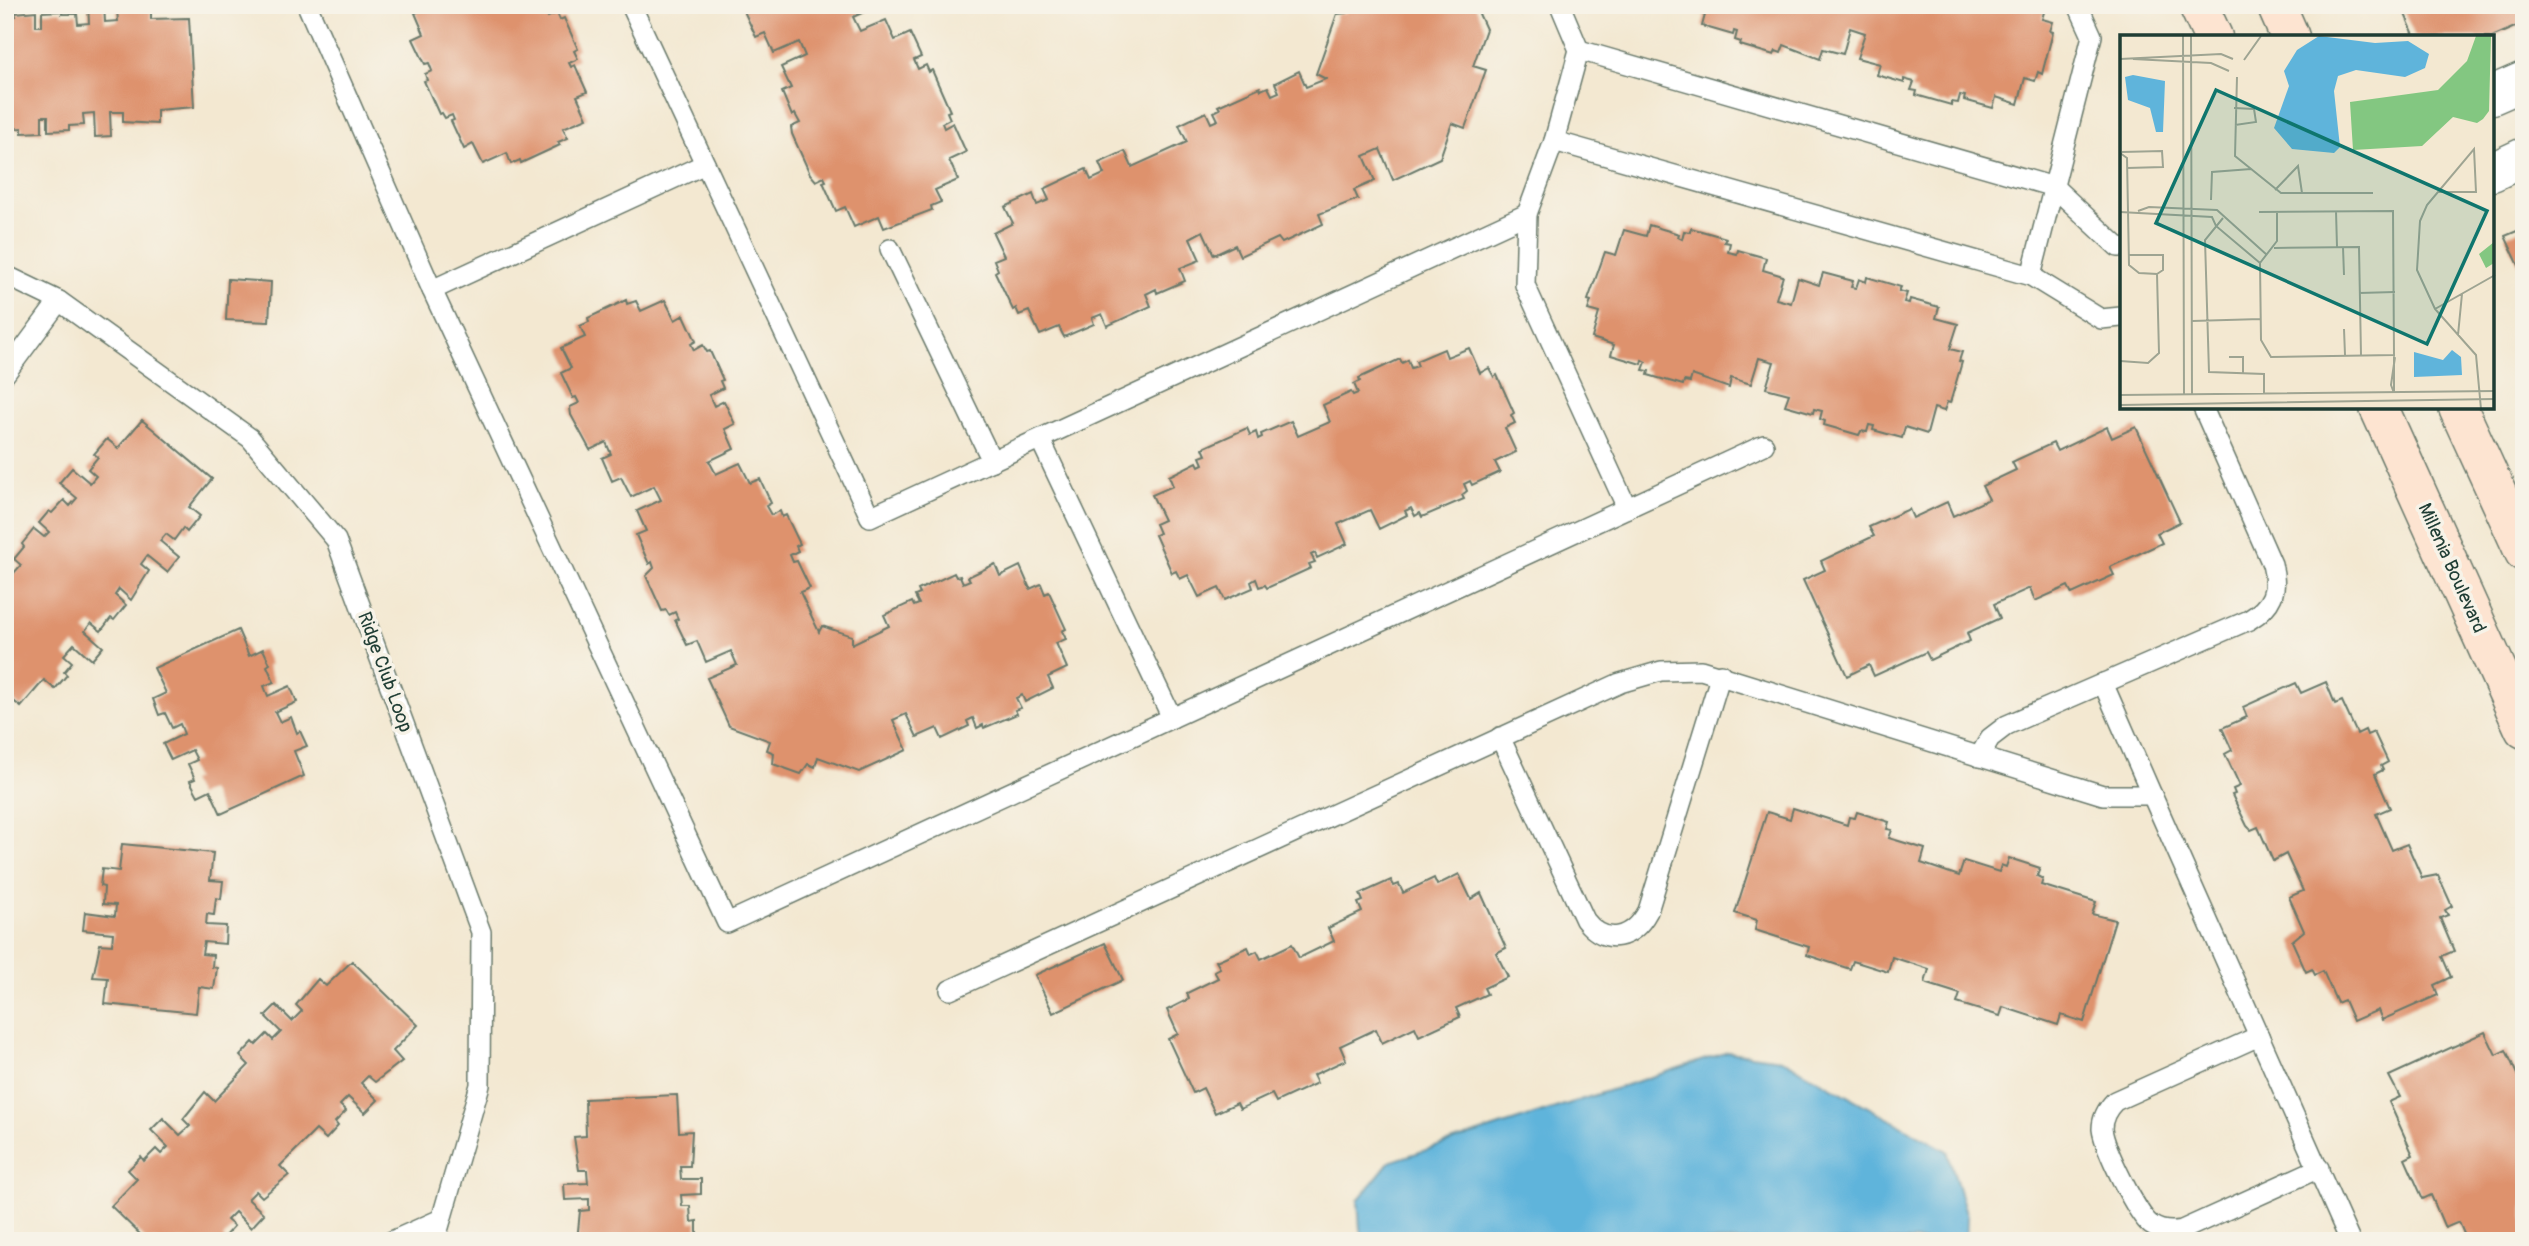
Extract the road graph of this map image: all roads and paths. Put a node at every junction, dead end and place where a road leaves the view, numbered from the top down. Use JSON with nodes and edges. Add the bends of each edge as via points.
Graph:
{"nodes":[{"id":1,"x":307,"y":5,"type":"edge"},
{"id":2,"x":631,"y":5,"type":"edge"},
{"id":3,"x":1560,"y":5,"type":"edge"},
{"id":4,"x":2078,"y":5,"type":"edge"},
{"id":5,"x":2198,"y":5,"type":"edge"},
{"id":6,"x":2276,"y":5,"type":"edge"},
{"id":7,"x":2212,"y":35,"type":"edge"},
{"id":8,"x":2289,"y":35,"type":"edge"},
{"id":9,"x":1579,"y":50,"type":"junction"},
{"id":10,"x":2524,"y":81,"type":"edge"},
{"id":11,"x":2494,"y":94,"type":"edge"},
{"id":12,"x":1554,"y":141,"type":"junction"},
{"id":13,"x":2524,"y":157,"type":"edge"},
{"id":14,"x":705,"y":164,"type":"junction"},
{"id":15,"x":2494,"y":171,"type":"edge"},
{"id":16,"x":2054,"y":187,"type":"junction"},
{"id":17,"x":1527,"y":214,"type":"junction"},
{"id":18,"x":2120,"y":247,"type":"edge"},
{"id":19,"x":890,"y":249,"type":"dead end"},
{"id":20,"x":5,"y":275,"type":"edge"},
{"id":21,"x":2031,"y":276,"type":"junction"},
{"id":22,"x":432,"y":290,"type":"junction"},
{"id":23,"x":59,"y":301,"type":"junction"},
{"id":24,"x":2120,"y":317,"type":"edge"},
{"id":25,"x":5,"y":374,"type":"edge"},
{"id":26,"x":2204,"y":410,"type":"edge"},
{"id":27,"x":2380,"y":410,"type":"edge"},
{"id":28,"x":2459,"y":410,"type":"edge"},
{"id":29,"x":1040,"y":439,"type":"junction"},
{"id":30,"x":1764,"y":446,"type":"dead end"},
{"id":31,"x":992,"y":461,"type":"junction"},
{"id":32,"x":1627,"y":508,"type":"junction"},
{"id":33,"x":2524,"y":552,"type":"edge"},
{"id":34,"x":1721,"y":674,"type":"junction"},
{"id":35,"x":2103,"y":683,"type":"junction"},
{"id":36,"x":1172,"y":718,"type":"junction"},
{"id":37,"x":2524,"y":729,"type":"edge"},
{"id":38,"x":1500,"y":737,"type":"junction"},
{"id":39,"x":1979,"y":757,"type":"junction"},
{"id":40,"x":2152,"y":795,"type":"junction"},
{"id":41,"x":950,"y":990,"type":"dead end"},
{"id":42,"x":2259,"y":1036,"type":"junction"},
{"id":43,"x":2319,"y":1168,"type":"junction"},
{"id":44,"x":441,"y":1219,"type":"junction"},
{"id":45,"x":392,"y":1241,"type":"edge"},
{"id":46,"x":435,"y":1241,"type":"edge"},
{"id":47,"x":2350,"y":1241,"type":"edge"}],
"edges":[{"from":1,"to":22,"type":"lane"},
{"from":2,"to":14,"type":"lane"},
{"from":3,"to":9,"type":"lane"},
{"from":4,"to":16,"type":"lane","via":[[2092,36]]},
{"from":5,"to":7,"type":"street"},
{"from":6,"to":8,"type":"street"},
{"from":9,"to":12,"type":"lane"},
{"from":9,"to":16,"type":"lane"},
{"from":10,"to":11,"type":"street"},
{"from":12,"to":17,"type":"lane"},
{"from":12,"to":21,"type":"lane"},
{"from":13,"to":15,"type":"street"},
{"from":14,"to":22,"type":"lane"},
{"from":14,"to":31,"type":"lane","via":[[870,517]]},
{"from":16,"to":18,"type":"lane"},
{"from":16,"to":21,"type":"lane"},
{"from":17,"to":29,"type":"lane"},
{"from":17,"to":32,"type":"lane","via":[[1525,285]]},
{"from":19,"to":31,"type":"lane"},
{"from":20,"to":23,"type":"lane","name":"Ridge Club Loop"},
{"from":21,"to":24,"type":"lane","via":[[2101,319]]},
{"from":22,"to":36,"type":"lane","via":[[727,923]]},
{"from":23,"to":25,"type":"lane"},
{"from":23,"to":44,"type":"lane","name":"Ridge Club Loop","via":[[250,438],[336,540],[481,932],[480,1085]]},
{"from":26,"to":35,"type":"lane","via":[[2272,564],[2274,596],[2249,620]]},
{"from":27,"to":37,"type":"street","name":"Millenia Boulevard"},
{"from":28,"to":33,"type":"street"},
{"from":29,"to":31,"type":"lane"},
{"from":29,"to":36,"type":"lane"},
{"from":30,"to":32,"type":"lane"},
{"from":32,"to":36,"type":"lane"},
{"from":34,"to":38,"type":"lane","via":[[1681,670],[1642,676]]},
{"from":34,"to":38,"type":"lane","via":[[1648,911],[1637,927],[1619,937],[1600,934],[1586,920]]},
{"from":34,"to":39,"type":"lane"},
{"from":35,"to":39,"type":"lane","via":[[2007,725],[1990,738]]},
{"from":35,"to":40,"type":"lane"},
{"from":38,"to":41,"type":"lane"},
{"from":39,"to":40,"type":"lane","via":[[2103,795]]},
{"from":40,"to":42,"type":"lane"},
{"from":42,"to":43,"type":"lane"},
{"from":42,"to":43,"type":"lane","via":[[2115,1101],[2103,1118],[2104,1138],[2140,1214],[2163,1231],[2182,1230]]},
{"from":43,"to":47,"type":"lane"},
{"from":44,"to":45,"type":"lane"},
{"from":44,"to":46,"type":"lane","name":"Ridge Club Loop"}]}
